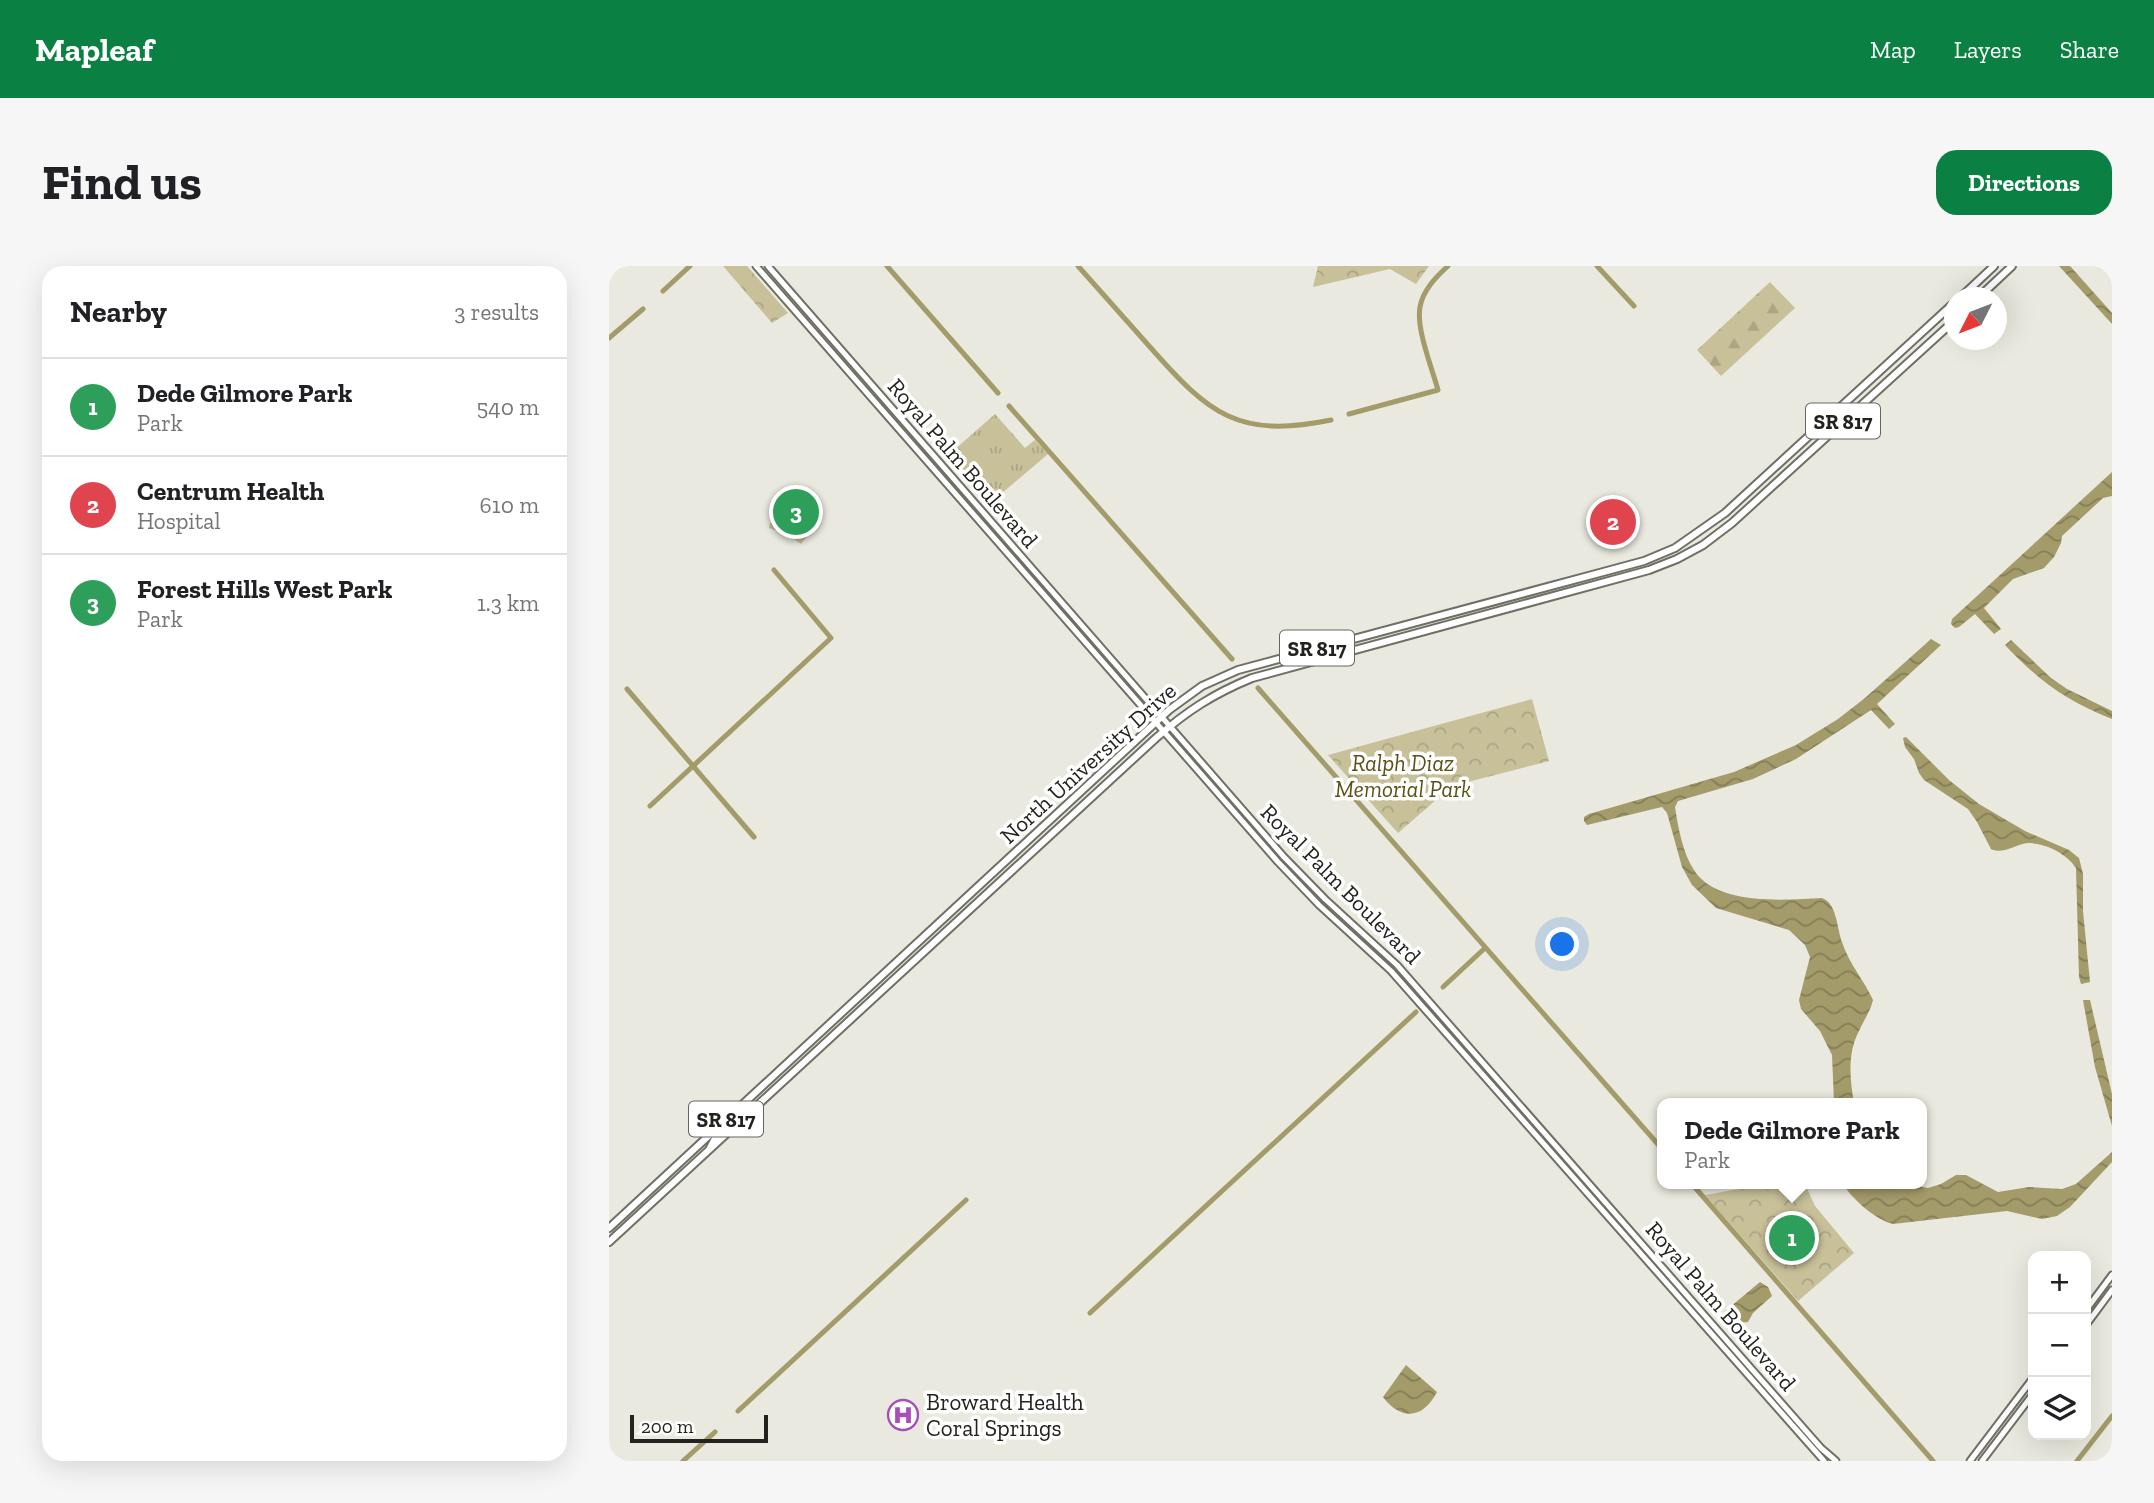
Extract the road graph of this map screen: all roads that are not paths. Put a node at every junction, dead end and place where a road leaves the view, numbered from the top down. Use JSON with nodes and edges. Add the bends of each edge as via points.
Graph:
{"nodes":[{"id":1,"x":756,"y":266,"type":"edge"},
{"id":2,"x":768,"y":266,"type":"edge"},
{"id":3,"x":1994,"y":266,"type":"edge"},
{"id":4,"x":2012,"y":266,"type":"edge"},
{"id":5,"x":772,"y":284,"type":"junction"},
{"id":6,"x":1972,"y":287,"type":"edge"},
{"id":7,"x":1990,"y":287,"type":"edge"},
{"id":8,"x":792,"y":293,"type":"junction"},
{"id":9,"x":1944,"y":312,"type":"edge"},
{"id":10,"x":1944,"y":330,"type":"edge"},
{"id":11,"x":1804,"y":441,"type":"junction"},
{"id":12,"x":1785,"y":459,"type":"junction"},
{"id":13,"x":1793,"y":468,"type":"junction"},
{"id":14,"x":1769,"y":489,"type":"junction"},
{"id":15,"x":1675,"y":548,"type":"junction"},
{"id":16,"x":1655,"y":556,"type":"junction"},
{"id":17,"x":1658,"y":566,"type":"junction"},
{"id":18,"x":1631,"y":575,"type":"junction"},
{"id":19,"x":1319,"y":648,"type":"junction"},
{"id":20,"x":1301,"y":664,"type":"junction"},
{"id":21,"x":1162,"y":716,"type":"junction"},
{"id":22,"x":1155,"y":723,"type":"junction"},
{"id":23,"x":1170,"y":726,"type":"junction"},
{"id":24,"x":1163,"y":732,"type":"junction"},
{"id":25,"x":1218,"y":794,"type":"junction"},
{"id":26,"x":1236,"y":801,"type":"junction"},
{"id":27,"x":1010,"y":858,"type":"junction"},
{"id":28,"x":992,"y":875,"type":"junction"},
{"id":29,"x":999,"y":883,"type":"junction"},
{"id":30,"x":978,"y":902,"type":"junction"},
{"id":31,"x":728,"y":1117,"type":"junction"},
{"id":32,"x":709,"y":1135,"type":"junction"},
{"id":33,"x":709,"y":1149,"type":"junction"},
{"id":34,"x":687,"y":1171,"type":"junction"},
{"id":35,"x":609,"y":1228,"type":"edge"},
{"id":36,"x":609,"y":1242,"type":"edge"},
{"id":37,"x":2112,"y":1275,"type":"edge"},
{"id":38,"x":2112,"y":1290,"type":"edge"},
{"id":39,"x":2091,"y":1303,"type":"edge"},
{"id":40,"x":2091,"y":1318,"type":"edge"},
{"id":41,"x":2028,"y":1385,"type":"edge"},
{"id":42,"x":2028,"y":1401,"type":"edge"},
{"id":43,"x":1823,"y":1461,"type":"edge"},
{"id":44,"x":1836,"y":1461,"type":"edge"},
{"id":45,"x":1970,"y":1461,"type":"edge"},
{"id":46,"x":1982,"y":1461,"type":"edge"}],
"edges":[{"from":1,"to":5,"type":"main road","name":"Royal Palm Boulevard"},
{"from":2,"to":8,"type":"main road","name":"Royal Palm Boulevard"},
{"from":3,"to":6,"type":"main road"},
{"from":4,"to":7,"type":"main road"},
{"from":5,"to":8,"type":"main road"},
{"from":5,"to":22,"type":"main road","name":"Royal Palm Boulevard"},
{"from":8,"to":21,"type":"main road","name":"Royal Palm Boulevard"},
{"from":9,"to":11,"type":"main road","name":"North University Drive","number":"SR 817"},
{"from":10,"to":13,"type":"main road","name":"North University Drive","number":"SR 817"},
{"from":11,"to":12,"type":"main road","name":"North University Drive","number":"SR 817"},
{"from":11,"to":13,"type":"main road"},
{"from":12,"to":14,"type":"main road","via":[[1785,468]]},
{"from":12,"to":15,"type":"main road","name":"North University Drive","number":"SR 817","via":[[1725,513]]},
{"from":13,"to":14,"type":"main road","name":"North University Drive","number":"SR 817"},
{"from":14,"to":17,"type":"main road","name":"North University Drive","number":"SR 817","via":[[1703,545]]},
{"from":15,"to":16,"type":"main road","name":"North University Drive","number":"SR 817"},
{"from":15,"to":17,"type":"main road"},
{"from":16,"to":18,"type":"main road","via":[[1650,565]]},
{"from":16,"to":19,"type":"main road","name":"North University Drive","number":"SR 817"},
{"from":17,"to":18,"type":"main road","name":"North University Drive","number":"SR 817"},
{"from":18,"to":20,"type":"main road","name":"North University Drive","number":"SR 817"},
{"from":19,"to":20,"type":"main road"},
{"from":19,"to":21,"type":"main road","name":"North University Drive","number":"SR 817","via":[[1214,680]]},
{"from":20,"to":23,"type":"main road","name":"North University Drive","number":"SR 817","via":[[1223,690]]},
{"from":21,"to":22,"type":"main road","name":"North University Drive","number":"SR 817"},
{"from":21,"to":23,"type":"main road","name":"Royal Palm Boulevard"},
{"from":22,"to":24,"type":"main road","name":"Royal Palm Boulevard"},
{"from":22,"to":27,"type":"main road","name":"North University Drive","number":"SR 817"},
{"from":23,"to":24,"type":"main road","name":"North University Drive","number":"SR 817"},
{"from":23,"to":26,"type":"main road","name":"Royal Palm Boulevard"},
{"from":24,"to":25,"type":"main road","name":"Royal Palm Boulevard"},
{"from":24,"to":29,"type":"main road","name":"North University Drive","number":"SR 817"},
{"from":25,"to":26,"type":"main road"},
{"from":25,"to":43,"type":"main road","name":"Royal Palm Boulevard","via":[[1299,885],[1391,971]]},
{"from":26,"to":44,"type":"main road","name":"Royal Palm Boulevard","via":[[1305,880],[1397,965]]},
{"from":27,"to":28,"type":"main road","name":"North University Drive","number":"SR 817"},
{"from":27,"to":29,"type":"main road","via":[[998,876]]},
{"from":28,"to":30,"type":"main road","via":[[991,885]]},
{"from":28,"to":31,"type":"main road","name":"North University Drive","number":"SR 817"},
{"from":29,"to":30,"type":"main road","name":"North University Drive","number":"SR 817"},
{"from":30,"to":33,"type":"main road","name":"North University Drive","number":"SR 817"},
{"from":31,"to":32,"type":"main road","name":"North University Drive","number":"SR 817"},
{"from":31,"to":33,"type":"main road"},
{"from":32,"to":34,"type":"main road"},
{"from":32,"to":35,"type":"main road","name":"North University Drive","number":"SR 817"},
{"from":33,"to":34,"type":"main road","name":"North University Drive","number":"SR 817"},
{"from":34,"to":36,"type":"main road","name":"North University Drive","number":"SR 817"},
{"from":37,"to":39,"type":"main road"},
{"from":38,"to":40,"type":"main road"},
{"from":41,"to":45,"type":"main road"},
{"from":42,"to":46,"type":"main road"}]}
